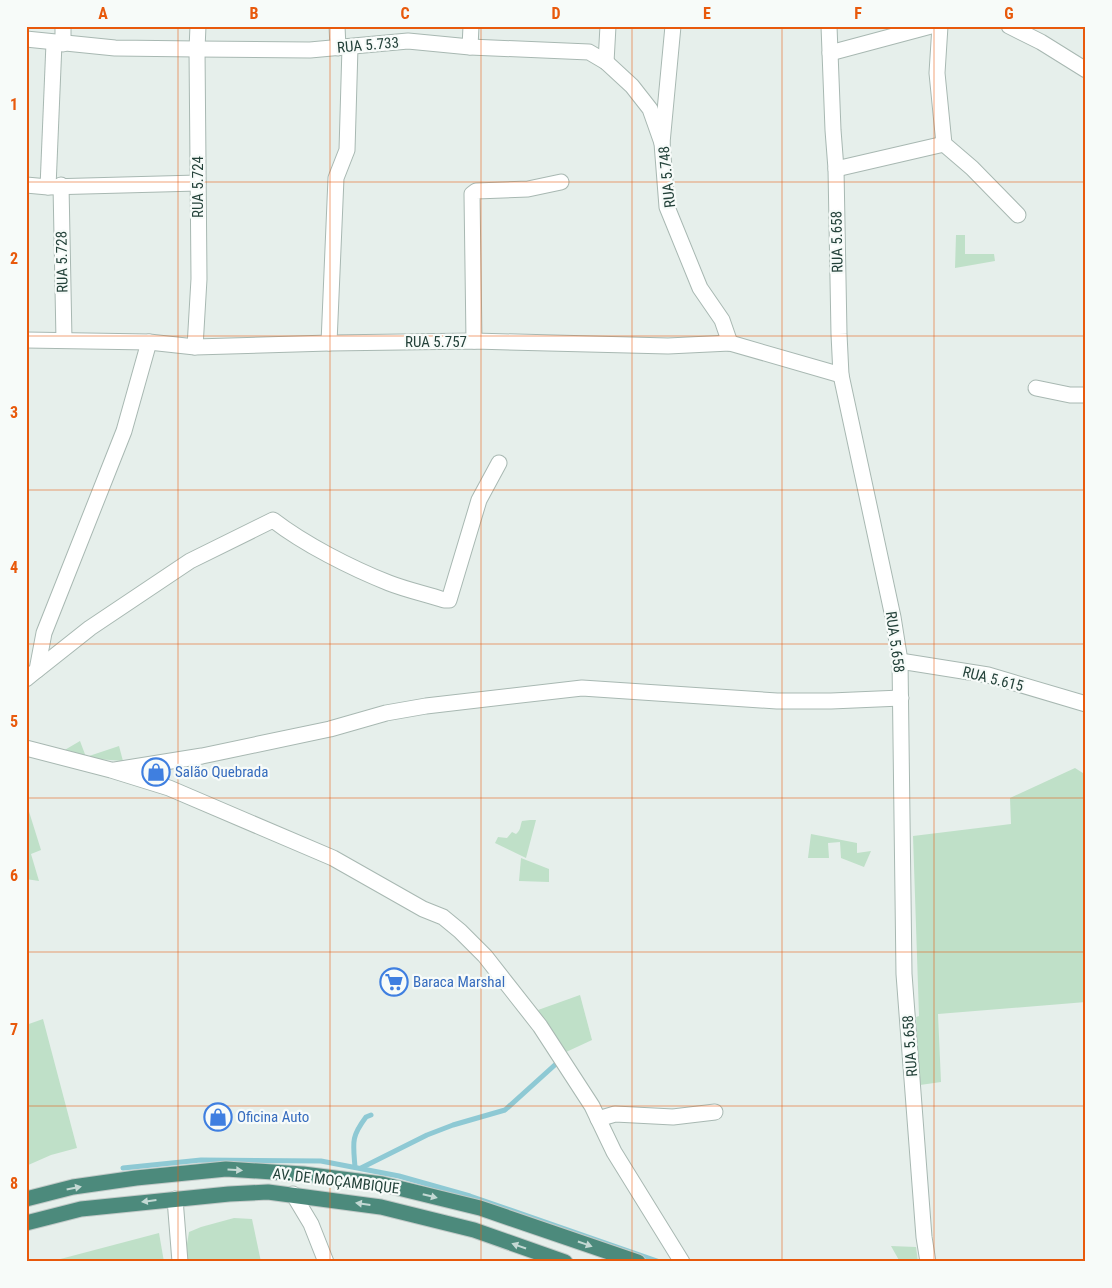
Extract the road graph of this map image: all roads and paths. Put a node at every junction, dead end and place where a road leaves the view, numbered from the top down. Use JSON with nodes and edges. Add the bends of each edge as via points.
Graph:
{"nodes":[{"id":1,"x":63,"y":26,"type":"edge"},
{"id":2,"x":198,"y":26,"type":"edge"},
{"id":3,"x":337,"y":26,"type":"edge"},
{"id":4,"x":470,"y":26,"type":"edge"},
{"id":5,"x":608,"y":26,"type":"edge"},
{"id":6,"x":673,"y":26,"type":"edge"},
{"id":7,"x":829,"y":26,"type":"edge"},
{"id":8,"x":931,"y":26,"type":"edge"},
{"id":9,"x":940,"y":26,"type":"edge"},
{"id":10,"x":1009,"y":26,"type":"edge"},
{"id":11,"x":26,"y":39,"type":"edge"},
{"id":12,"x":58,"y":43,"type":"junction"},
{"id":13,"x":470,"y":47,"type":"junction"},
{"id":14,"x":344,"y":48,"type":"junction"},
{"id":15,"x":197,"y":49,"type":"junction"},
{"id":16,"x":830,"y":53,"type":"junction"},
{"id":17,"x":606,"y":62,"type":"junction"},
{"id":18,"x":1086,"y":70,"type":"edge"},
{"id":19,"x":662,"y":143,"type":"junction"},
{"id":20,"x":944,"y":144,"type":"junction"},
{"id":21,"x":836,"y":169,"type":"junction"},
{"id":22,"x":561,"y":182,"type":"dead end"},
{"id":23,"x":198,"y":183,"type":"junction"},
{"id":24,"x":26,"y":185,"type":"edge"},
{"id":25,"x":54,"y":186,"type":"junction"},
{"id":26,"x":1018,"y":215,"type":"dead end"},
{"id":27,"x":26,"y":340,"type":"edge"},
{"id":28,"x":64,"y":340,"type":"junction"},
{"id":29,"x":149,"y":342,"type":"junction"},
{"id":30,"x":474,"y":342,"type":"junction"},
{"id":31,"x":329,"y":343,"type":"junction"},
{"id":32,"x":730,"y":343,"type":"junction"},
{"id":33,"x":195,"y":347,"type":"junction"},
{"id":34,"x":841,"y":375,"type":"junction"},
{"id":35,"x":1036,"y":388,"type":"dead end"},
{"id":36,"x":1086,"y":395,"type":"edge"},
{"id":37,"x":499,"y":463,"type":"dead end"},
{"id":38,"x":900,"y":661,"type":"junction"},
{"id":39,"x":32,"y":675,"type":"edge"},
{"id":40,"x":900,"y":698,"type":"junction"},
{"id":41,"x":1086,"y":704,"type":"edge"},
{"id":42,"x":26,"y":748,"type":"edge"},
{"id":43,"x":111,"y":770,"type":"junction"},
{"id":44,"x":715,"y":1112,"type":"dead end"},
{"id":45,"x":598,"y":1119,"type":"junction"},
{"id":46,"x":293,"y":1194,"type":"junction"},
{"id":47,"x":26,"y":1199,"type":"edge"},
{"id":48,"x":175,"y":1199,"type":"junction"},
{"id":49,"x":26,"y":1223,"type":"edge"},
{"id":50,"x":180,"y":1262,"type":"edge"},
{"id":51,"x":326,"y":1262,"type":"edge"},
{"id":52,"x":565,"y":1262,"type":"edge"},
{"id":53,"x":638,"y":1262,"type":"edge"},
{"id":54,"x":682,"y":1262,"type":"edge"},
{"id":55,"x":928,"y":1262,"type":"edge"}],
"edges":[{"from":1,"to":12,"type":"street","name":"RUA 5.728"},
{"from":2,"to":15,"type":"street","name":"RUA 5.724"},
{"from":3,"to":14,"type":"street"},
{"from":4,"to":13,"type":"street"},
{"from":5,"to":17,"type":"street"},
{"from":6,"to":19,"type":"street","name":"RUA 5.748"},
{"from":7,"to":16,"type":"street","name":"RUA 5.658"},
{"from":8,"to":16,"type":"street"},
{"from":9,"to":20,"type":"street","via":[[937,73]]},
{"from":10,"to":18,"type":"street"},
{"from":11,"to":12,"type":"street","name":"RUA 5.733"},
{"from":12,"to":15,"type":"street","name":"RUA 5.733","via":[[114,48]]},
{"from":12,"to":25,"type":"street","name":"RUA 5.728"},
{"from":13,"to":14,"type":"street","name":"RUA 5.733","via":[[408,41]]},
{"from":13,"to":17,"type":"street","name":"RUA 5.733","via":[[589,52]]},
{"from":14,"to":15,"type":"street","name":"RUA 5.733"},
{"from":14,"to":31,"type":"street","via":[[347,150],[336,178]]},
{"from":15,"to":23,"type":"street","name":"RUA 5.724"},
{"from":16,"to":21,"type":"street","name":"RUA 5.658"},
{"from":17,"to":19,"type":"street","name":"RUA 5.733","via":[[632,86],[650,109]]},
{"from":19,"to":32,"type":"street","name":"RUA 5.748","via":[[667,207],[700,288],[722,320]]},
{"from":20,"to":21,"type":"street"},
{"from":20,"to":26,"type":"street"},
{"from":21,"to":34,"type":"street","name":"RUA 5.658"},
{"from":22,"to":30,"type":"street","via":[[528,189],[476,191],[472,194]]},
{"from":23,"to":25,"type":"street"},
{"from":23,"to":33,"type":"street","name":"RUA 5.724","via":[[199,279]]},
{"from":24,"to":25,"type":"street"},
{"from":25,"to":28,"type":"street","name":"RUA 5.728"},
{"from":27,"to":28,"type":"street","name":"RUA 5.757"},
{"from":28,"to":29,"type":"street","name":"RUA 5.757"},
{"from":29,"to":33,"type":"street","name":"RUA 5.757"},
{"from":29,"to":39,"type":"street","via":[[124,431],[44,633]]},
{"from":30,"to":31,"type":"street","name":"RUA 5.757"},
{"from":30,"to":32,"type":"street","name":"RUA 5.757","via":[[668,346]]},
{"from":31,"to":33,"type":"street","name":"RUA 5.757"},
{"from":32,"to":34,"type":"street","name":"RUA 5.757"},
{"from":34,"to":38,"type":"street","name":"RUA 5.658"},
{"from":35,"to":36,"type":"street"},
{"from":37,"to":39,"type":"street","via":[[479,500],[449,600],[390,583],[352,567],[288,532],[273,520],[190,560],[90,628]]},
{"from":38,"to":40,"type":"street","name":"RUA 5.658"},
{"from":38,"to":41,"type":"street","name":"RUA 5.615","via":[[988,675]]},
{"from":40,"to":43,"type":"street","via":[[777,701],[582,688],[426,706],[202,756]]},
{"from":40,"to":55,"type":"street","name":"RUA 5.658","via":[[904,974]]},
{"from":42,"to":43,"type":"street"},
{"from":43,"to":45,"type":"street","via":[[169,788],[333,858],[443,917],[485,956],[540,1026]]},
{"from":44,"to":45,"type":"street","via":[[673,1116],[615,1114]]},
{"from":45,"to":54,"type":"street","via":[[614,1152]]},
{"from":46,"to":48,"type":"highway","name":"AV. DE MOÇAMBIQUE","via":[[239,1193]]},
{"from":46,"to":51,"type":"street","via":[[312,1224]]},
{"from":52,"to":46,"type":"highway","name":"AV. DE MOÇAMBIQUE","one_way":true,"via":[[474,1230],[381,1207]]},
{"from":47,"to":53,"type":"highway","name":"AV. DE MOÇAMBIQUE","one_way":true,"via":[[73,1187],[226,1169],[303,1174],[382,1184],[480,1208]]},
{"from":48,"to":49,"type":"highway","name":"AV. DE MOÇAMBIQUE","one_way":true,"via":[[81,1209]]},
{"from":48,"to":50,"type":"street"}]}
